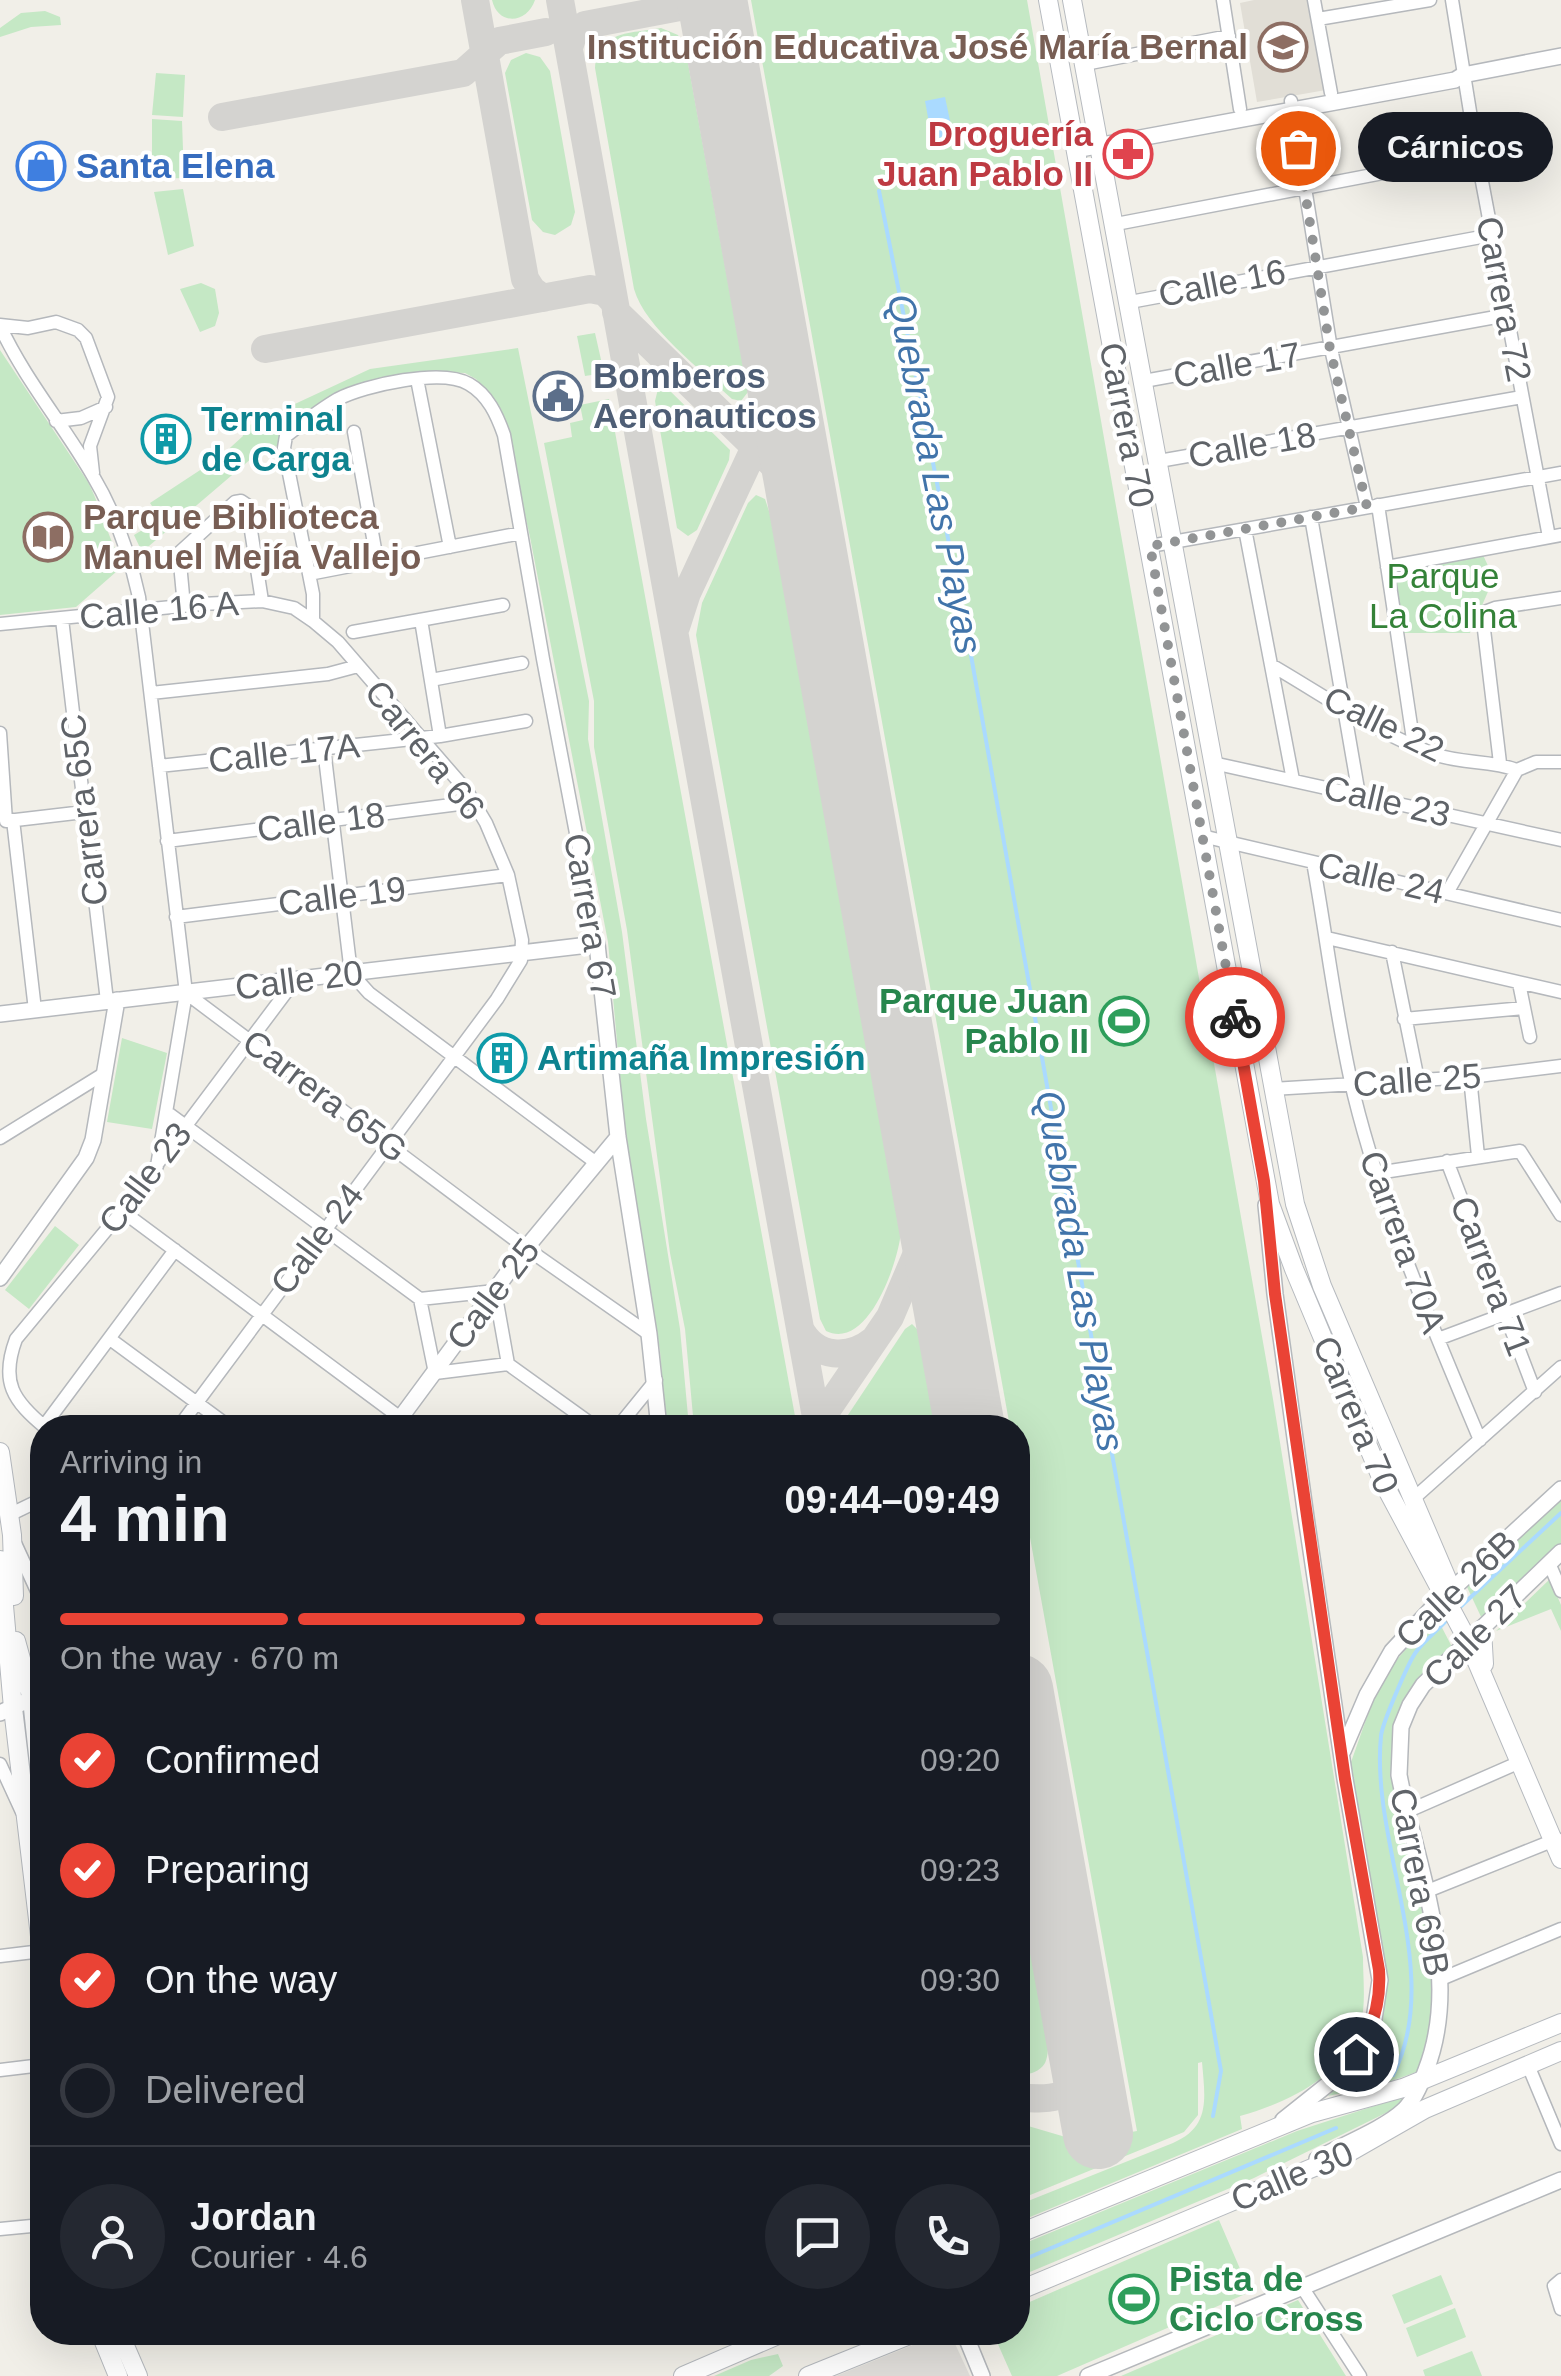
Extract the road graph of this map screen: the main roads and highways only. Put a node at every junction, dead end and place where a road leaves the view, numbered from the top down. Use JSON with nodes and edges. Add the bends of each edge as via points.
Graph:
{"nodes":[{"id":1,"x":1048,"y":0,"type":"edge"},
{"id":2,"x":1072,"y":0,"type":"edge"},
{"id":3,"x":0,"y":1452,"type":"edge"},
{"id":4,"x":0,"y":1560,"type":"edge"},
{"id":5,"x":1453,"y":1606,"type":"junction"},
{"id":6,"x":30,"y":1679,"type":"edge"},
{"id":7,"x":6,"y":1711,"type":"edge"},
{"id":8,"x":1557,"y":1839,"type":"edge"},
{"id":9,"x":30,"y":1848,"type":"edge"},
{"id":10,"x":1561,"y":1859,"type":"edge"},
{"id":11,"x":1561,"y":2022,"type":"edge"},
{"id":12,"x":1561,"y":2051,"type":"edge"},
{"id":13,"x":1030,"y":2229,"type":"edge"},
{"id":14,"x":1030,"y":2286,"type":"edge"},
{"id":15,"x":105,"y":2345,"type":"edge"},
{"id":16,"x":125,"y":2345,"type":"edge"},
{"id":17,"x":754,"y":2345,"type":"edge"},
{"id":18,"x":885,"y":2345,"type":"edge"},
{"id":19,"x":118,"y":2376,"type":"edge"},
{"id":20,"x":138,"y":2376,"type":"edge"},
{"id":21,"x":683,"y":2376,"type":"edge"},
{"id":22,"x":808,"y":2376,"type":"edge"}],
"edges":[{"from":1,"to":5,"type":"main road","name":"Carrera 70","via":[[1264,1181],[1383,1482]]},
{"from":2,"to":5,"type":"main road","name":"Carrera 70","via":[[1295,1204]]},
{"from":3,"to":6,"type":"main road","via":[[12,1535],[16,1644]]},
{"from":4,"to":7,"type":"main road"},
{"from":5,"to":8,"type":"main road","name":"Carrera 70","via":[[1475,1635],[1485,1680]]},
{"from":7,"to":9,"type":"main road"},
{"from":8,"to":10,"type":"main road","name":"Carrera 70"},
{"from":11,"to":13,"type":"main road","name":"Calle 30","via":[[1422,2081],[1272,2129]]},
{"from":12,"to":14,"type":"main road","name":"Calle 30","via":[[1425,2108],[1348,2153]]},
{"from":15,"to":19,"type":"main road"},
{"from":16,"to":20,"type":"main road"},
{"from":17,"to":21,"type":"main road"},
{"from":18,"to":22,"type":"main road"}]}
